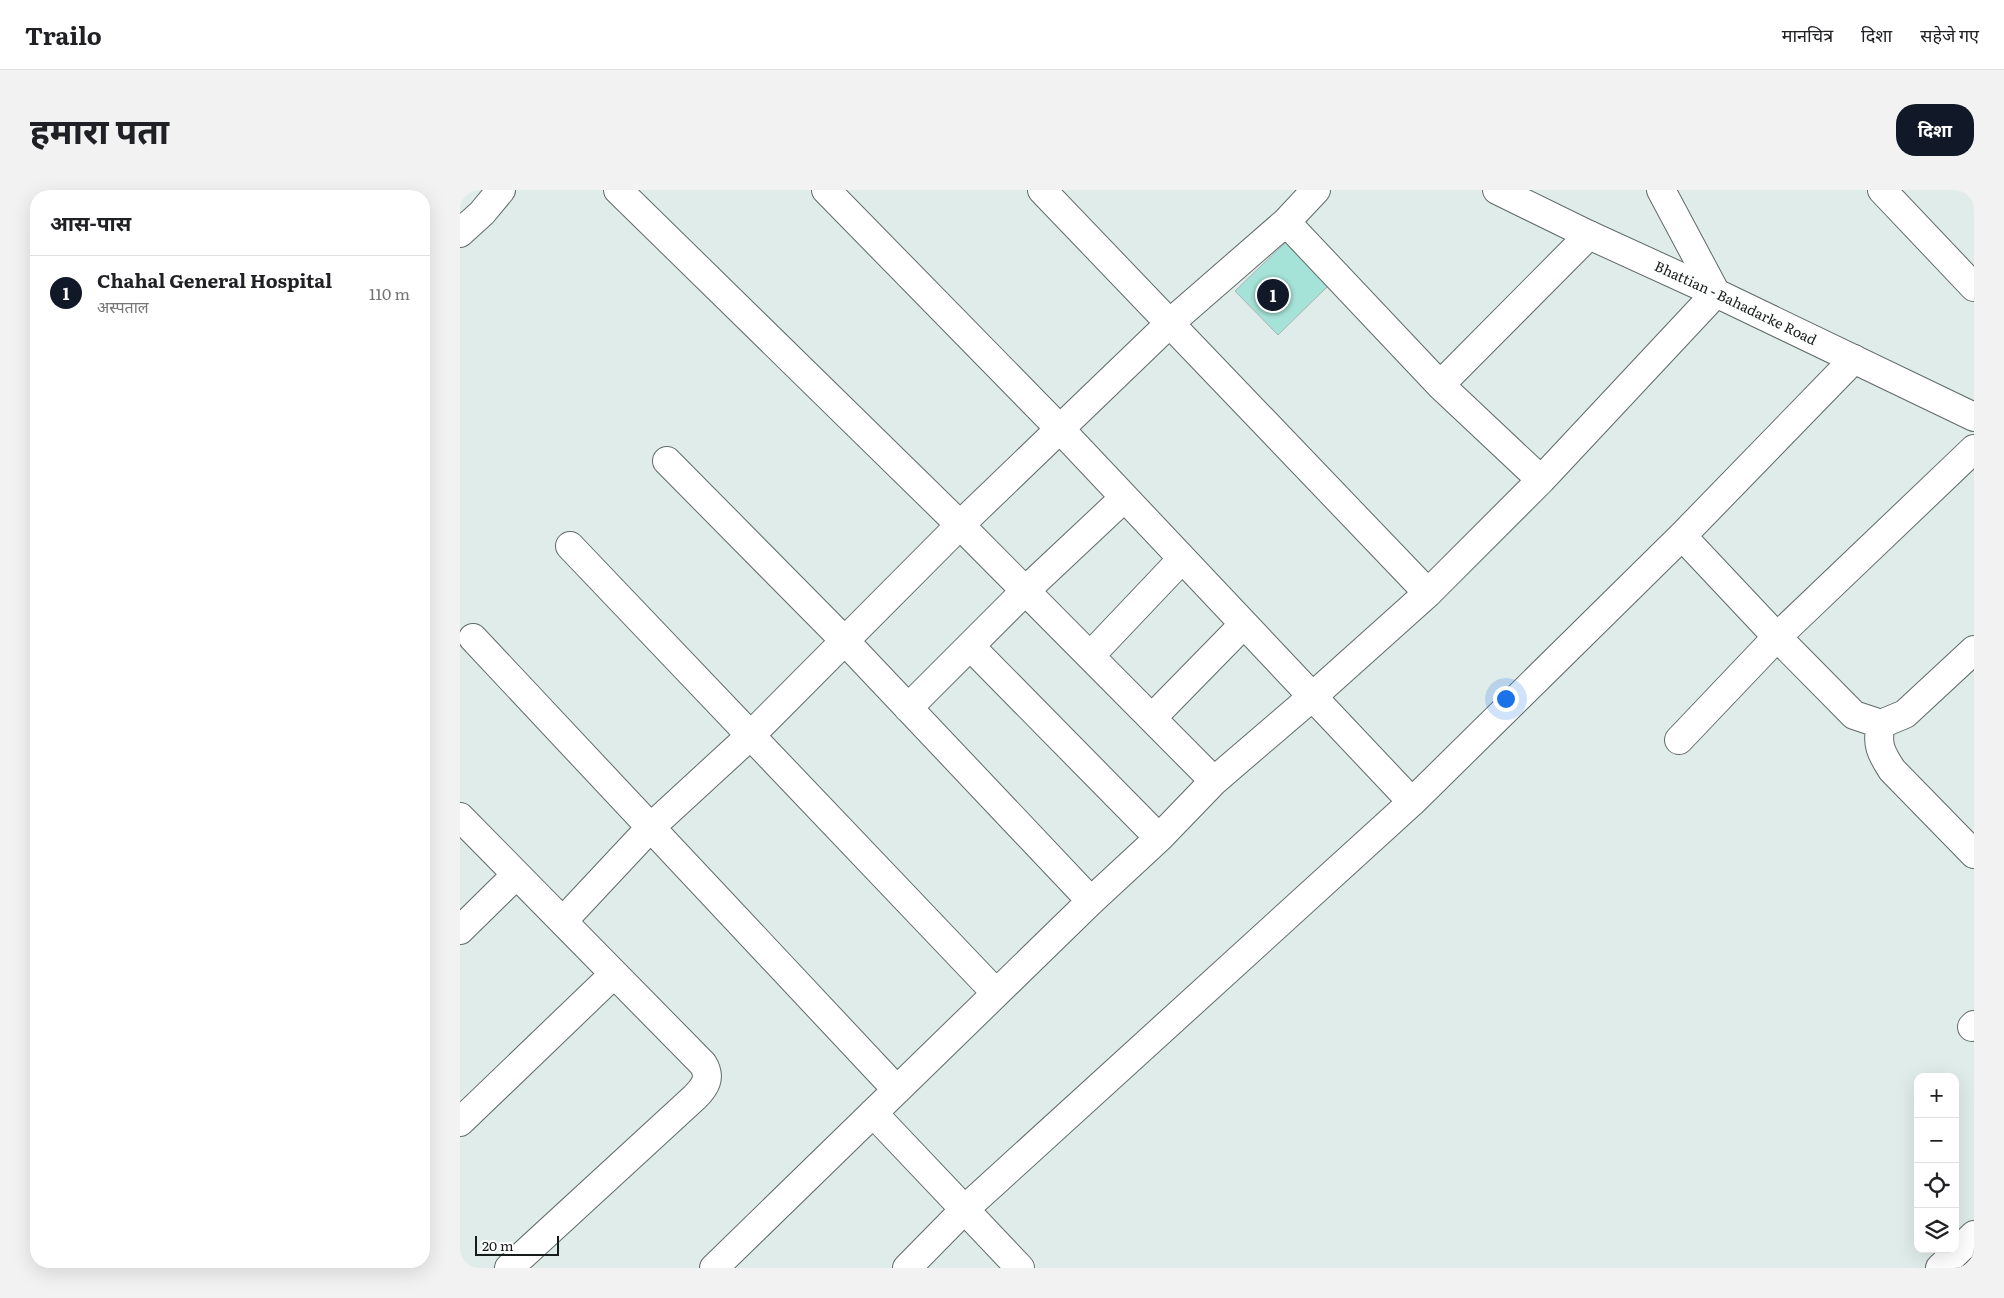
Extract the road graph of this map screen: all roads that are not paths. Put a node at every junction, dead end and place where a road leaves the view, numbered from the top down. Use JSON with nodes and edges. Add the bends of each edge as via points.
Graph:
{"nodes":[{"id":1,"x":501,"y":190,"type":"edge"},
{"id":2,"x":618,"y":190,"type":"edge"},
{"id":3,"x":826,"y":190,"type":"edge"},
{"id":4,"x":1042,"y":190,"type":"edge"},
{"id":5,"x":1316,"y":190,"type":"edge"},
{"id":6,"x":1497,"y":190,"type":"edge"},
{"id":7,"x":1661,"y":190,"type":"edge"},
{"id":8,"x":1882,"y":190,"type":"edge"},
{"id":9,"x":1286,"y":222,"type":"junction"},
{"id":10,"x":460,"y":233,"type":"edge"},
{"id":11,"x":1589,"y":235,"type":"junction"},
{"id":12,"x":1974,"y":287,"type":"edge"},
{"id":13,"x":1716,"y":293,"type":"junction"},
{"id":14,"x":1170,"y":323,"type":"junction"},
{"id":15,"x":1854,"y":359,"type":"junction"},
{"id":16,"x":1440,"y":385,"type":"junction"},
{"id":17,"x":1974,"y":417,"type":"edge"},
{"id":18,"x":1060,"y":429,"type":"junction"},
{"id":19,"x":1974,"y":449,"type":"edge"},
{"id":20,"x":667,"y":461,"type":"dead end"},
{"id":21,"x":1541,"y":480,"type":"junction"},
{"id":22,"x":1124,"y":498,"type":"junction"},
{"id":23,"x":960,"y":526,"type":"junction"},
{"id":24,"x":1682,"y":536,"type":"junction"},
{"id":25,"x":570,"y":546,"type":"dead end"},
{"id":26,"x":1182,"y":559,"type":"junction"},
{"id":27,"x":1025,"y":591,"type":"junction"},
{"id":28,"x":1428,"y":593,"type":"junction"},
{"id":29,"x":1244,"y":624,"type":"junction"},
{"id":30,"x":1777,"y":637,"type":"junction"},
{"id":31,"x":473,"y":638,"type":"dead end"},
{"id":32,"x":845,"y":641,"type":"junction"},
{"id":33,"x":970,"y":646,"type":"junction"},
{"id":34,"x":1974,"y":650,"type":"edge"},
{"id":35,"x":1090,"y":656,"type":"junction"},
{"id":36,"x":1312,"y":697,"type":"junction"},
{"id":37,"x":908,"y":708,"type":"junction"},
{"id":38,"x":1152,"y":718,"type":"junction"},
{"id":39,"x":1881,"y":724,"type":"junction"},
{"id":40,"x":750,"y":736,"type":"junction"},
{"id":41,"x":1679,"y":740,"type":"dead end"},
{"id":42,"x":1214,"y":781,"type":"junction"},
{"id":43,"x":1412,"y":802,"type":"junction"},
{"id":44,"x":460,"y":817,"type":"edge"},
{"id":45,"x":650,"y":828,"type":"junction"},
{"id":46,"x":1159,"y":838,"type":"junction"},
{"id":47,"x":1974,"y":854,"type":"edge"},
{"id":48,"x":516,"y":875,"type":"junction"},
{"id":49,"x":1091,"y":901,"type":"junction"},
{"id":50,"x":562,"y":921,"type":"junction"},
{"id":51,"x":460,"y":930,"type":"edge"},
{"id":52,"x":614,"y":974,"type":"junction"},
{"id":53,"x":996,"y":993,"type":"junction"},
{"id":54,"x":897,"y":1090,"type":"junction"},
{"id":55,"x":873,"y":1113,"type":"junction"},
{"id":56,"x":460,"y":1122,"type":"edge"},
{"id":57,"x":965,"y":1209,"type":"junction"},
{"id":58,"x":1974,"y":1235,"type":"edge"},
{"id":59,"x":509,"y":1268,"type":"edge"},
{"id":60,"x":714,"y":1268,"type":"edge"},
{"id":61,"x":907,"y":1268,"type":"edge"},
{"id":62,"x":1020,"y":1268,"type":"edge"},
{"id":63,"x":1940,"y":1268,"type":"edge"}],
"edges":[{"from":1,"to":10,"type":"street"},
{"from":2,"to":23,"type":"street"},
{"from":3,"to":18,"type":"street"},
{"from":4,"to":14,"type":"street"},
{"from":5,"to":9,"type":"street"},
{"from":6,"to":11,"type":"street","name":"Bhattian - Bahadarke Road"},
{"from":7,"to":13,"type":"street"},
{"from":8,"to":12,"type":"street"},
{"from":9,"to":14,"type":"street"},
{"from":9,"to":16,"type":"street"},
{"from":11,"to":13,"type":"street","name":"Bhattian - Bahadarke Road"},
{"from":11,"to":16,"type":"street"},
{"from":13,"to":15,"type":"street","name":"Bhattian - Bahadarke Road"},
{"from":13,"to":21,"type":"street"},
{"from":14,"to":18,"type":"street"},
{"from":14,"to":28,"type":"street"},
{"from":15,"to":17,"type":"street","name":"Bhattian - Bahadarke Road"},
{"from":15,"to":24,"type":"street"},
{"from":16,"to":21,"type":"street"},
{"from":18,"to":22,"type":"street"},
{"from":18,"to":23,"type":"street"},
{"from":19,"to":30,"type":"street"},
{"from":20,"to":32,"type":"street"},
{"from":21,"to":28,"type":"street"},
{"from":22,"to":26,"type":"street"},
{"from":22,"to":27,"type":"street"},
{"from":23,"to":27,"type":"street"},
{"from":23,"to":32,"type":"street"},
{"from":24,"to":30,"type":"street"},
{"from":24,"to":43,"type":"street"},
{"from":25,"to":40,"type":"street"},
{"from":26,"to":29,"type":"street"},
{"from":26,"to":35,"type":"street"},
{"from":27,"to":33,"type":"street"},
{"from":27,"to":35,"type":"street"},
{"from":28,"to":36,"type":"street"},
{"from":29,"to":36,"type":"street"},
{"from":29,"to":38,"type":"street"},
{"from":30,"to":39,"type":"street","via":[[1854,714]]},
{"from":30,"to":41,"type":"street"},
{"from":31,"to":45,"type":"street"},
{"from":32,"to":37,"type":"street"},
{"from":32,"to":40,"type":"street"},
{"from":33,"to":37,"type":"street"},
{"from":33,"to":46,"type":"street"},
{"from":34,"to":39,"type":"street","via":[[1905,714]]},
{"from":35,"to":38,"type":"street"},
{"from":36,"to":42,"type":"street"},
{"from":36,"to":43,"type":"street"},
{"from":37,"to":49,"type":"street"},
{"from":38,"to":42,"type":"street"},
{"from":39,"to":47,"type":"street","via":[[1878,738],[1882,754],[1892,770]]},
{"from":40,"to":45,"type":"street"},
{"from":40,"to":53,"type":"street"},
{"from":42,"to":46,"type":"street"},
{"from":43,"to":57,"type":"street"},
{"from":44,"to":48,"type":"street"},
{"from":45,"to":50,"type":"street"},
{"from":45,"to":54,"type":"street"},
{"from":46,"to":49,"type":"street"},
{"from":48,"to":50,"type":"street"},
{"from":48,"to":51,"type":"street"},
{"from":49,"to":53,"type":"street"},
{"from":50,"to":52,"type":"street"},
{"from":52,"to":56,"type":"street"},
{"from":52,"to":59,"type":"street","via":[[703,1064],[707,1080],[696,1097]]},
{"from":53,"to":54,"type":"street"},
{"from":54,"to":55,"type":"street"},
{"from":55,"to":57,"type":"street"},
{"from":55,"to":60,"type":"street"},
{"from":57,"to":61,"type":"street"},
{"from":57,"to":62,"type":"street"},
{"from":58,"to":63,"type":"street"}]}
